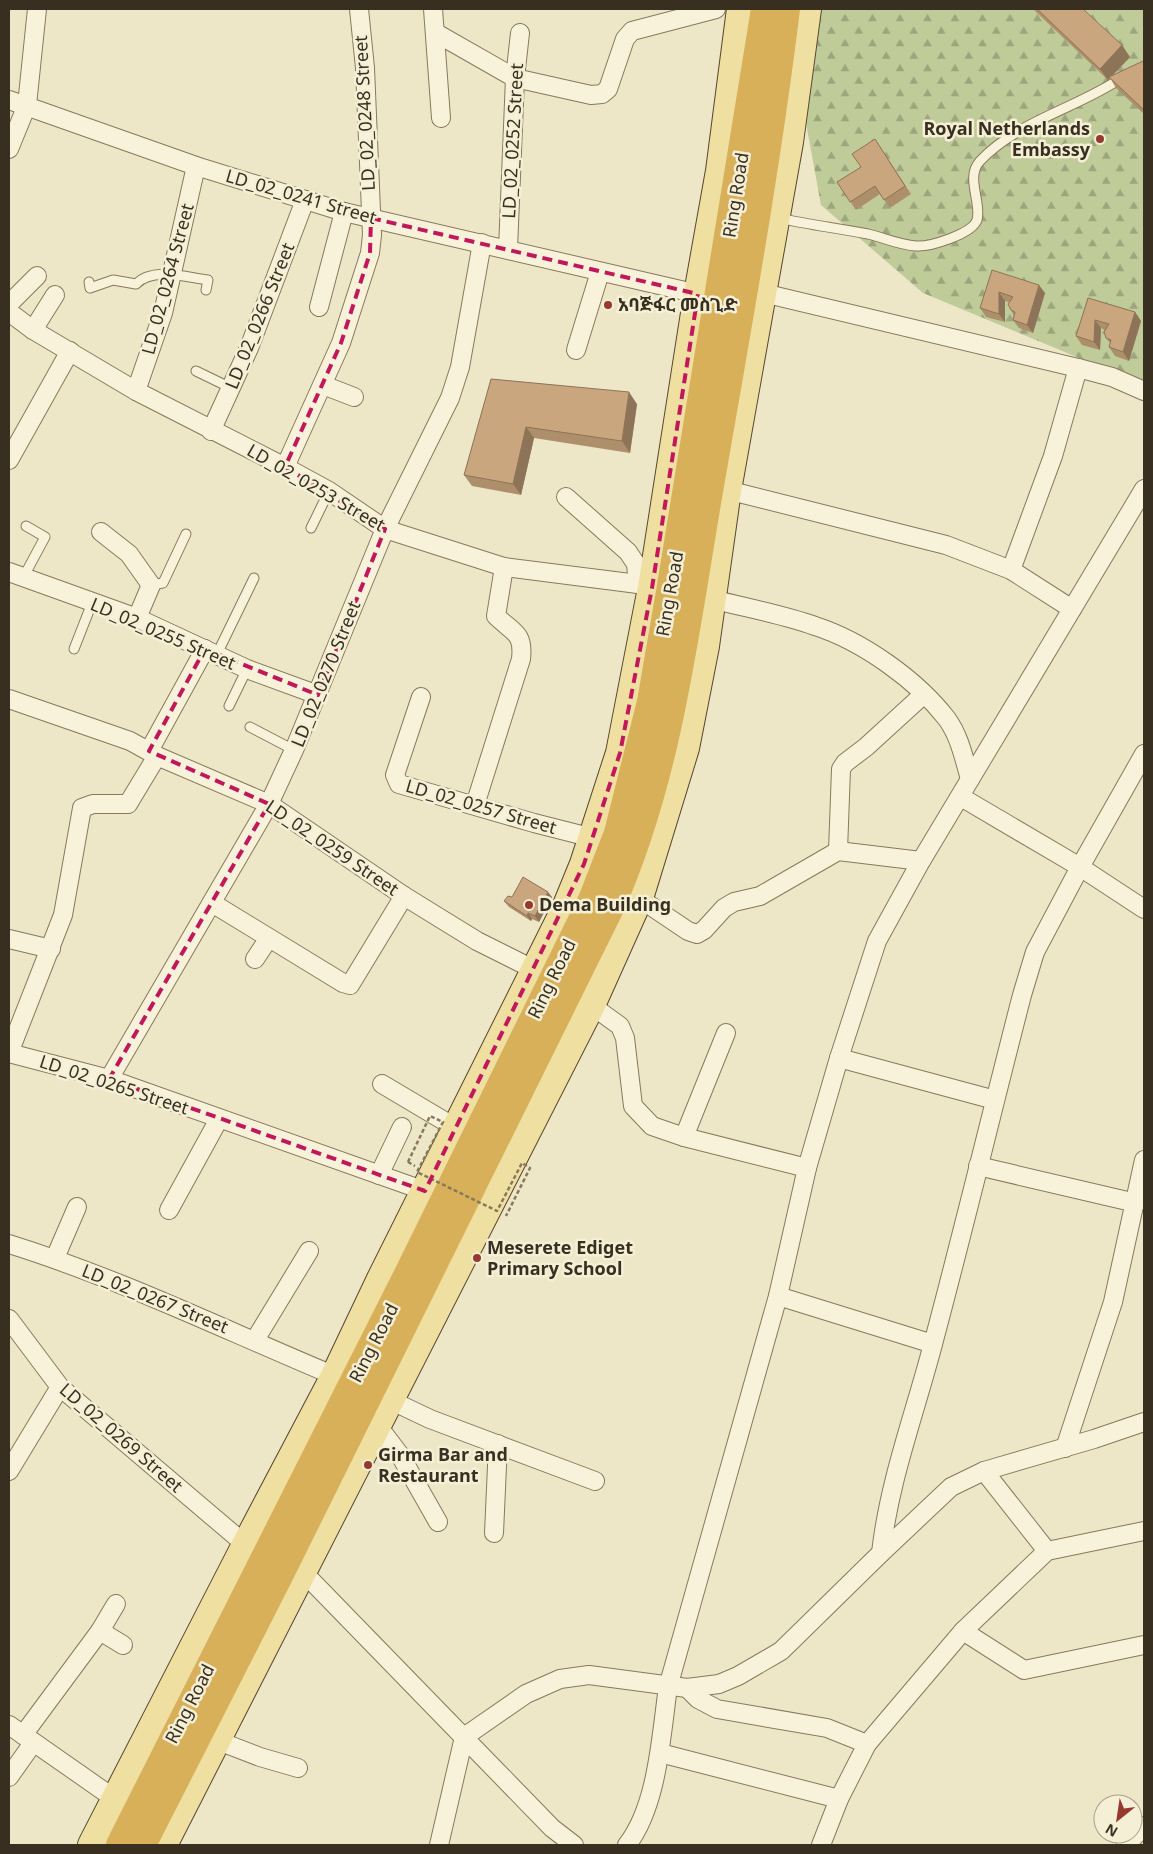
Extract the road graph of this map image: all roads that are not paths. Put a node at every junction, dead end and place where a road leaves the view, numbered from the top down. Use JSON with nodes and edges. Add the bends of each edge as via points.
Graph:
{"nodes":[{"id":1,"x":37,"y":9,"type":"edge"},
{"id":2,"x":359,"y":9,"type":"edge"},
{"id":3,"x":432,"y":9,"type":"edge"},
{"id":4,"x":716,"y":9,"type":"edge"},
{"id":5,"x":741,"y":9,"type":"edge"},
{"id":6,"x":765,"y":9,"type":"edge"},
{"id":7,"x":786,"y":9,"type":"edge"},
{"id":8,"x":807,"y":9,"type":"edge"},
{"id":9,"x":678,"y":14,"type":"edge"},
{"id":10,"x":520,"y":33,"type":"dead end"},
{"id":11,"x":436,"y":34,"type":"junction"},
{"id":12,"x":1134,"y":69,"type":"edge"},
{"id":13,"x":515,"y":78,"type":"junction"},
{"id":14,"x":9,"y":100,"type":"edge"},
{"id":15,"x":27,"y":105,"type":"junction"},
{"id":16,"x":441,"y":118,"type":"dead end"},
{"id":17,"x":9,"y":149,"type":"edge"},
{"id":18,"x":196,"y":166,"type":"junction"},
{"id":19,"x":305,"y":200,"type":"junction"},
{"id":20,"x":344,"y":212,"type":"junction"},
{"id":21,"x":776,"y":217,"type":"junction"},
{"id":22,"x":371,"y":218,"type":"junction"},
{"id":23,"x":482,"y":243,"type":"junction"},
{"id":24,"x":508,"y":249,"type":"junction"},
{"id":25,"x":600,"y":272,"type":"junction"},
{"id":26,"x":172,"y":275,"type":"junction"},
{"id":27,"x":37,"y":276,"type":"dead end"},
{"id":28,"x":89,"y":282,"type":"dead end"},
{"id":29,"x":206,"y":290,"type":"dead end"},
{"id":30,"x":763,"y":293,"type":"junction"},
{"id":31,"x":698,"y":294,"type":"junction"},
{"id":32,"x":55,"y":295,"type":"dead end"},
{"id":33,"x":9,"y":304,"type":"edge"},
{"id":34,"x":319,"y":307,"type":"dead end"},
{"id":35,"x":9,"y":312,"type":"edge"},
{"id":36,"x":34,"y":330,"type":"junction"},
{"id":37,"x":576,"y":350,"type":"dead end"},
{"id":38,"x":70,"y":351,"type":"junction"},
{"id":39,"x":1078,"y":368,"type":"junction"},
{"id":40,"x":196,"y":371,"type":"dead end"},
{"id":41,"x":323,"y":386,"type":"junction"},
{"id":42,"x":231,"y":388,"type":"junction"},
{"id":43,"x":1144,"y":391,"type":"edge"},
{"id":44,"x":136,"y":392,"type":"junction"},
{"id":45,"x":354,"y":397,"type":"dead end"},
{"id":46,"x":211,"y":431,"type":"junction"},
{"id":47,"x":9,"y":460,"type":"edge"},
{"id":48,"x":285,"y":467,"type":"junction"},
{"id":49,"x":1144,"y":489,"type":"edge"},
{"id":50,"x":727,"y":490,"type":"junction"},
{"id":51,"x":329,"y":491,"type":"junction"},
{"id":52,"x":566,"y":497,"type":"dead end"},
{"id":53,"x":26,"y":526,"type":"dead end"},
{"id":54,"x":311,"y":528,"type":"dead end"},
{"id":55,"x":385,"y":528,"type":"junction"},
{"id":56,"x":101,"y":532,"type":"dead end"},
{"id":57,"x":186,"y":534,"type":"dead end"},
{"id":58,"x":504,"y":567,"type":"junction"},
{"id":59,"x":1011,"y":570,"type":"junction"},
{"id":60,"x":16,"y":575,"type":"edge"},
{"id":61,"x":254,"y":578,"type":"dead end"},
{"id":62,"x":151,"y":585,"type":"junction"},
{"id":63,"x":645,"y":586,"type":"junction"},
{"id":64,"x":712,"y":599,"type":"junction"},
{"id":65,"x":92,"y":603,"type":"junction"},
{"id":66,"x":1072,"y":609,"type":"junction"},
{"id":67,"x":137,"y":618,"type":"junction"},
{"id":68,"x":74,"y":649,"type":"dead end"},
{"id":69,"x":211,"y":652,"type":"junction"},
{"id":70,"x":247,"y":669,"type":"junction"},
{"id":71,"x":924,"y":694,"type":"junction"},
{"id":72,"x":318,"y":695,"type":"junction"},
{"id":73,"x":421,"y":697,"type":"dead end"},
{"id":74,"x":9,"y":699,"type":"edge"},
{"id":75,"x":229,"y":706,"type":"dead end"},
{"id":76,"x":250,"y":727,"type":"dead end"},
{"id":77,"x":294,"y":750,"type":"junction"},
{"id":78,"x":153,"y":754,"type":"junction"},
{"id":79,"x":1144,"y":754,"type":"edge"},
{"id":80,"x":970,"y":779,"type":"junction"},
{"id":81,"x":960,"y":797,"type":"junction"},
{"id":82,"x":270,"y":804,"type":"junction"},
{"id":83,"x":475,"y":805,"type":"junction"},
{"id":84,"x":593,"y":838,"type":"junction"},
{"id":85,"x":838,"y":851,"type":"junction"},
{"id":86,"x":921,"y":861,"type":"junction"},
{"id":87,"x":1080,"y":867,"type":"junction"},
{"id":88,"x":404,"y":896,"type":"junction"},
{"id":89,"x":639,"y":898,"type":"junction"},
{"id":90,"x":212,"y":904,"type":"junction"},
{"id":91,"x":1144,"y":909,"type":"edge"},
{"id":92,"x":269,"y":938,"type":"junction"},
{"id":93,"x":9,"y":939,"type":"edge"},
{"id":94,"x":51,"y":949,"type":"junction"},
{"id":95,"x":255,"y":958,"type":"dead end"},
{"id":96,"x":535,"y":970,"type":"junction"},
{"id":97,"x":591,"y":1005,"type":"junction"},
{"id":98,"x":726,"y":1033,"type":"dead end"},
{"id":99,"x":9,"y":1053,"type":"edge"},
{"id":100,"x":838,"y":1058,"type":"junction"},
{"id":101,"x":109,"y":1080,"type":"junction"},
{"id":102,"x":382,"y":1084,"type":"dead end"},
{"id":103,"x":995,"y":1100,"type":"junction"},
{"id":104,"x":219,"y":1119,"type":"junction"},
{"id":105,"x":402,"y":1126,"type":"dead end"},
{"id":106,"x":456,"y":1128,"type":"junction"},
{"id":107,"x":684,"y":1137,"type":"junction"},
{"id":108,"x":1144,"y":1160,"type":"edge"},
{"id":109,"x":978,"y":1166,"type":"junction"},
{"id":110,"x":807,"y":1168,"type":"junction"},
{"id":111,"x":379,"y":1175,"type":"junction"},
{"id":112,"x":425,"y":1191,"type":"junction"},
{"id":113,"x":1136,"y":1203,"type":"junction"},
{"id":114,"x":77,"y":1207,"type":"dead end"},
{"id":115,"x":169,"y":1210,"type":"dead end"},
{"id":116,"x":9,"y":1244,"type":"edge"},
{"id":117,"x":309,"y":1251,"type":"dead end"},
{"id":118,"x":55,"y":1258,"type":"junction"},
{"id":119,"x":778,"y":1296,"type":"junction"},
{"id":120,"x":9,"y":1319,"type":"edge"},
{"id":121,"x":255,"y":1340,"type":"junction"},
{"id":122,"x":933,"y":1344,"type":"junction"},
{"id":123,"x":336,"y":1376,"type":"junction"},
{"id":124,"x":60,"y":1387,"type":"junction"},
{"id":125,"x":390,"y":1400,"type":"junction"},
{"id":126,"x":1144,"y":1422,"type":"edge"},
{"id":127,"x":378,"y":1426,"type":"junction"},
{"id":128,"x":498,"y":1444,"type":"junction"},
{"id":129,"x":1065,"y":1448,"type":"junction"},
{"id":130,"x":9,"y":1471,"type":"edge"},
{"id":131,"x":984,"y":1471,"type":"junction"},
{"id":132,"x":595,"y":1481,"type":"dead end"},
{"id":133,"x":438,"y":1522,"type":"dead end"},
{"id":134,"x":1144,"y":1531,"type":"edge"},
{"id":135,"x":494,"y":1533,"type":"dead end"},
{"id":136,"x":246,"y":1545,"type":"junction"},
{"id":137,"x":1047,"y":1551,"type":"junction"},
{"id":138,"x":880,"y":1553,"type":"junction"},
{"id":139,"x":302,"y":1571,"type":"junction"},
{"id":140,"x":116,"y":1604,"type":"dead end"},
{"id":141,"x":100,"y":1631,"type":"junction"},
{"id":142,"x":962,"y":1631,"type":"junction"},
{"id":143,"x":1144,"y":1644,"type":"edge"},
{"id":144,"x":123,"y":1645,"type":"dead end"},
{"id":145,"x":668,"y":1686,"type":"junction"},
{"id":146,"x":687,"y":1688,"type":"junction"},
{"id":147,"x":22,"y":1734,"type":"edge"},
{"id":148,"x":464,"y":1737,"type":"junction"},
{"id":149,"x":216,"y":1740,"type":"junction"},
{"id":150,"x":867,"y":1744,"type":"junction"},
{"id":151,"x":660,"y":1753,"type":"junction"},
{"id":152,"x":298,"y":1768,"type":"dead end"},
{"id":153,"x":9,"y":1776,"type":"edge"},
{"id":154,"x":115,"y":1799,"type":"junction"},
{"id":155,"x":839,"y":1799,"type":"junction"},
{"id":156,"x":1144,"y":1826,"type":"edge"},
{"id":157,"x":92,"y":1845,"type":"edge"},
{"id":158,"x":120,"y":1845,"type":"edge"},
{"id":159,"x":142,"y":1845,"type":"edge"},
{"id":160,"x":162,"y":1845,"type":"edge"},
{"id":161,"x":440,"y":1845,"type":"edge"},
{"id":162,"x":574,"y":1845,"type":"edge"},
{"id":163,"x":627,"y":1845,"type":"edge"},
{"id":164,"x":820,"y":1845,"type":"edge"},
{"id":165,"x":1126,"y":1845,"type":"edge"}],
"edges":[{"from":1,"to":15,"type":"street"},
{"from":2,"to":22,"type":"street","name":"LD_02_0248 Street","via":[[365,68]]},
{"from":3,"to":11,"type":"street"},
{"from":4,"to":9,"type":"street"},
{"from":5,"to":31,"type":"main road","via":[[720,171]]},
{"from":6,"to":158,"type":"highway","name":"Ring Road","via":[[665,620],[648,712],[618,833],[592,900],[408,1274]]},
{"from":7,"to":159,"type":"highway","name":"Ring Road","via":[[765,166],[678,676],[642,829],[610,910]]},
{"from":8,"to":21,"type":"main road"},
{"from":9,"to":13,"type":"street","via":[[632,31],[625,39],[608,89],[602,94],[591,95]]},
{"from":10,"to":13,"type":"street","name":"LD_02_0252 Street"},
{"from":11,"to":13,"type":"street"},
{"from":11,"to":16,"type":"street"},
{"from":12,"to":21,"type":"lane","via":[[1104,90],[1042,118],[1000,143],[978,163],[974,175],[977,220],[972,228],[953,238],[918,247]]},
{"from":13,"to":24,"type":"street","name":"LD_02_0252 Street"},
{"from":14,"to":15,"type":"street","name":"LD_02_0241 Street"},
{"from":15,"to":17,"type":"street"},
{"from":15,"to":18,"type":"street","name":"LD_02_0241 Street"},
{"from":18,"to":19,"type":"street","name":"LD_02_0241 Street"},
{"from":18,"to":26,"type":"street","name":"LD_02_0264 Street"},
{"from":19,"to":20,"type":"street","name":"LD_02_0241 Street"},
{"from":19,"to":42,"type":"street","name":"LD_02_0266 Street","via":[[275,284]]},
{"from":20,"to":22,"type":"street","name":"LD_02_0241 Street"},
{"from":20,"to":34,"type":"street"},
{"from":21,"to":30,"type":"main road"},
{"from":22,"to":23,"type":"street","name":"LD_02_0241 Street"},
{"from":22,"to":41,"type":"street","name":"LD_02_0248 Street","via":[[370,253],[341,343]]},
{"from":23,"to":24,"type":"street","name":"LD_02_0241 Street"},
{"from":23,"to":55,"type":"street","name":"LD_02_0270 Street","via":[[460,367],[450,398]]},
{"from":24,"to":25,"type":"street","name":"LD_02_0241 Street"},
{"from":25,"to":31,"type":"street","name":"LD_02_0241 Street"},
{"from":25,"to":37,"type":"street"},
{"from":26,"to":28,"type":"lane","via":[[146,275],[136,284],[113,280],[90,288]]},
{"from":26,"to":29,"type":"lane","via":[[208,280]]},
{"from":26,"to":44,"type":"street","name":"LD_02_0264 Street"},
{"from":27,"to":33,"type":"street"},
{"from":30,"to":39,"type":"street"},
{"from":30,"to":50,"type":"main road"},
{"from":31,"to":63,"type":"main road"},
{"from":32,"to":36,"type":"street"},
{"from":35,"to":36,"type":"street","name":"LD_02_0253 Street"},
{"from":36,"to":38,"type":"street","name":"LD_02_0253 Street"},
{"from":38,"to":44,"type":"street","name":"LD_02_0253 Street"},
{"from":38,"to":47,"type":"street"},
{"from":39,"to":43,"type":"street","via":[[1112,377]]},
{"from":39,"to":59,"type":"street","via":[[1053,456]]},
{"from":40,"to":42,"type":"lane"},
{"from":41,"to":45,"type":"street"},
{"from":41,"to":48,"type":"street","name":"LD_02_0248 Street"},
{"from":42,"to":46,"type":"street","name":"LD_02_0266 Street"},
{"from":44,"to":46,"type":"street","name":"LD_02_0253 Street"},
{"from":46,"to":48,"type":"street","name":"LD_02_0253 Street"},
{"from":48,"to":51,"type":"street","name":"LD_02_0253 Street"},
{"from":49,"to":66,"type":"street"},
{"from":50,"to":59,"type":"street","via":[[946,546]]},
{"from":50,"to":64,"type":"main road"},
{"from":51,"to":54,"type":"lane"},
{"from":51,"to":55,"type":"street","name":"LD_02_0253 Street"},
{"from":52,"to":63,"type":"street","via":[[628,552]]},
{"from":53,"to":60,"type":"lane","via":[[45,537]]},
{"from":55,"to":58,"type":"street","name":"LD_02_0253 Street"},
{"from":55,"to":72,"type":"street","name":"LD_02_0270 Street"},
{"from":56,"to":62,"type":"street","via":[[129,554]]},
{"from":57,"to":62,"type":"lane","via":[[163,583]]},
{"from":58,"to":63,"type":"street","name":"LD_02_0253 Street"},
{"from":58,"to":83,"type":"street","via":[[496,616],[520,638],[521,659]]},
{"from":59,"to":66,"type":"street"},
{"from":60,"to":65,"type":"street","name":"LD_02_0255 Street"},
{"from":61,"to":69,"type":"lane"},
{"from":62,"to":67,"type":"street"},
{"from":63,"to":84,"type":"main road","via":[[620,753]]},
{"from":64,"to":71,"type":"street","via":[[814,625],[844,637],[884,662]]},
{"from":64,"to":89,"type":"main road","via":[[685,748]]},
{"from":65,"to":67,"type":"street","name":"LD_02_0255 Street"},
{"from":65,"to":68,"type":"lane"},
{"from":66,"to":80,"type":"street"},
{"from":67,"to":69,"type":"street","name":"LD_02_0255 Street"},
{"from":69,"to":70,"type":"street","name":"LD_02_0255 Street"},
{"from":69,"to":78,"type":"street"},
{"from":70,"to":72,"type":"street","name":"LD_02_0255 Street"},
{"from":70,"to":75,"type":"lane"},
{"from":71,"to":80,"type":"street","via":[[947,720]]},
{"from":71,"to":85,"type":"street","via":[[841,769]]},
{"from":72,"to":77,"type":"street","name":"LD_02_0270 Street"},
{"from":73,"to":83,"type":"street","name":"LD_02_0257 Street","via":[[395,775],[396,781],[408,788]]},
{"from":74,"to":78,"type":"street","name":"LD_02_0259 Street","via":[[130,741]]},
{"from":76,"to":77,"type":"lane"},
{"from":77,"to":82,"type":"street","name":"LD_02_0270 Street"},
{"from":78,"to":82,"type":"street","name":"LD_02_0259 Street"},
{"from":78,"to":94,"type":"street","via":[[128,804],[93,804],[82,808],[63,915]]},
{"from":79,"to":87,"type":"street"},
{"from":80,"to":81,"type":"street"},
{"from":81,"to":86,"type":"street"},
{"from":81,"to":87,"type":"street"},
{"from":82,"to":88,"type":"street","name":"LD_02_0259 Street"},
{"from":82,"to":90,"type":"street","name":"LD_02_0270 Street"},
{"from":83,"to":84,"type":"street","name":"LD_02_0257 Street"},
{"from":84,"to":96,"type":"main road","via":[[566,908]]},
{"from":85,"to":86,"type":"street"},
{"from":85,"to":89,"type":"street","via":[[760,896],[729,905],[697,934]]},
{"from":86,"to":100,"type":"street","via":[[877,942]]},
{"from":87,"to":91,"type":"street"},
{"from":87,"to":103,"type":"street","via":[[1036,952]]},
{"from":88,"to":92,"type":"street","via":[[350,985]]},
{"from":88,"to":96,"type":"street","name":"LD_02_0259 Street","via":[[477,941]]},
{"from":89,"to":97,"type":"main road"},
{"from":90,"to":92,"type":"street"},
{"from":90,"to":101,"type":"street","name":"LD_02_0270 Street"},
{"from":92,"to":95,"type":"street"},
{"from":93,"to":94,"type":"street"},
{"from":94,"to":99,"type":"street"},
{"from":96,"to":106,"type":"main road"},
{"from":97,"to":107,"type":"street","via":[[620,1026],[625,1038],[632,1106],[652,1126]]},
{"from":97,"to":125,"type":"main road"},
{"from":98,"to":107,"type":"street"},
{"from":99,"to":101,"type":"street","name":"LD_02_0265 Street"},
{"from":100,"to":103,"type":"street"},
{"from":100,"to":110,"type":"street"},
{"from":101,"to":104,"type":"street","name":"LD_02_0265 Street"},
{"from":102,"to":106,"type":"street"},
{"from":103,"to":109,"type":"street"},
{"from":104,"to":111,"type":"street","name":"LD_02_0265 Street"},
{"from":104,"to":115,"type":"street"},
{"from":105,"to":111,"type":"street"},
{"from":106,"to":112,"type":"main road"},
{"from":107,"to":110,"type":"street"},
{"from":108,"to":113,"type":"street"},
{"from":109,"to":113,"type":"street"},
{"from":109,"to":122,"type":"street"},
{"from":110,"to":119,"type":"street"},
{"from":111,"to":112,"type":"street","name":"LD_02_0265 Street"},
{"from":112,"to":123,"type":"main road"},
{"from":113,"to":129,"type":"street","via":[[1112,1302]]},
{"from":114,"to":118,"type":"street"},
{"from":116,"to":118,"type":"street","name":"LD_02_0267 Street"},
{"from":117,"to":121,"type":"street"},
{"from":118,"to":121,"type":"street","name":"LD_02_0267 Street"},
{"from":119,"to":122,"type":"street"},
{"from":119,"to":145,"type":"street"},
{"from":120,"to":124,"type":"street","name":"LD_02_0269 Street"},
{"from":121,"to":123,"type":"street","name":"LD_02_0267 Street"},
{"from":122,"to":138,"type":"street","via":[[885,1517]]},
{"from":123,"to":136,"type":"main road"},
{"from":124,"to":130,"type":"street"},
{"from":124,"to":136,"type":"street","name":"LD_02_0269 Street"},
{"from":125,"to":127,"type":"main road"},
{"from":125,"to":128,"type":"street","via":[[430,1419]]},
{"from":126,"to":129,"type":"street"},
{"from":127,"to":133,"type":"street","via":[[400,1454]]},
{"from":127,"to":139,"type":"main road"},
{"from":128,"to":132,"type":"street"},
{"from":128,"to":135,"type":"street"},
{"from":129,"to":131,"type":"street"},
{"from":131,"to":137,"type":"street"},
{"from":131,"to":138,"type":"street","via":[[951,1487]]},
{"from":134,"to":137,"type":"street"},
{"from":136,"to":154,"type":"main road"},
{"from":137,"to":142,"type":"street"},
{"from":138,"to":146,"type":"street","via":[[781,1651],[719,1684]]},
{"from":139,"to":148,"type":"street"},
{"from":139,"to":149,"type":"main road"},
{"from":140,"to":141,"type":"street"},
{"from":141,"to":144,"type":"street"},
{"from":141,"to":147,"type":"street"},
{"from":142,"to":143,"type":"street","via":[[1024,1670]]},
{"from":142,"to":150,"type":"street"},
{"from":145,"to":146,"type":"street"},
{"from":145,"to":148,"type":"street","via":[[589,1675],[560,1679],[526,1694]]},
{"from":145,"to":151,"type":"street"},
{"from":146,"to":150,"type":"street","via":[[698,1699],[717,1708],[827,1728]]},
{"from":147,"to":153,"type":"street"},
{"from":147,"to":154,"type":"street"},
{"from":148,"to":161,"type":"street"},
{"from":148,"to":162,"type":"street","via":[[552,1828]]},
{"from":149,"to":152,"type":"street"},
{"from":149,"to":160,"type":"main road"},
{"from":150,"to":155,"type":"street"},
{"from":151,"to":155,"type":"street"},
{"from":151,"to":163,"type":"street","via":[[643,1817]]},
{"from":154,"to":157,"type":"main road"},
{"from":155,"to":164,"type":"street"},
{"from":156,"to":165,"type":"street"}]}
